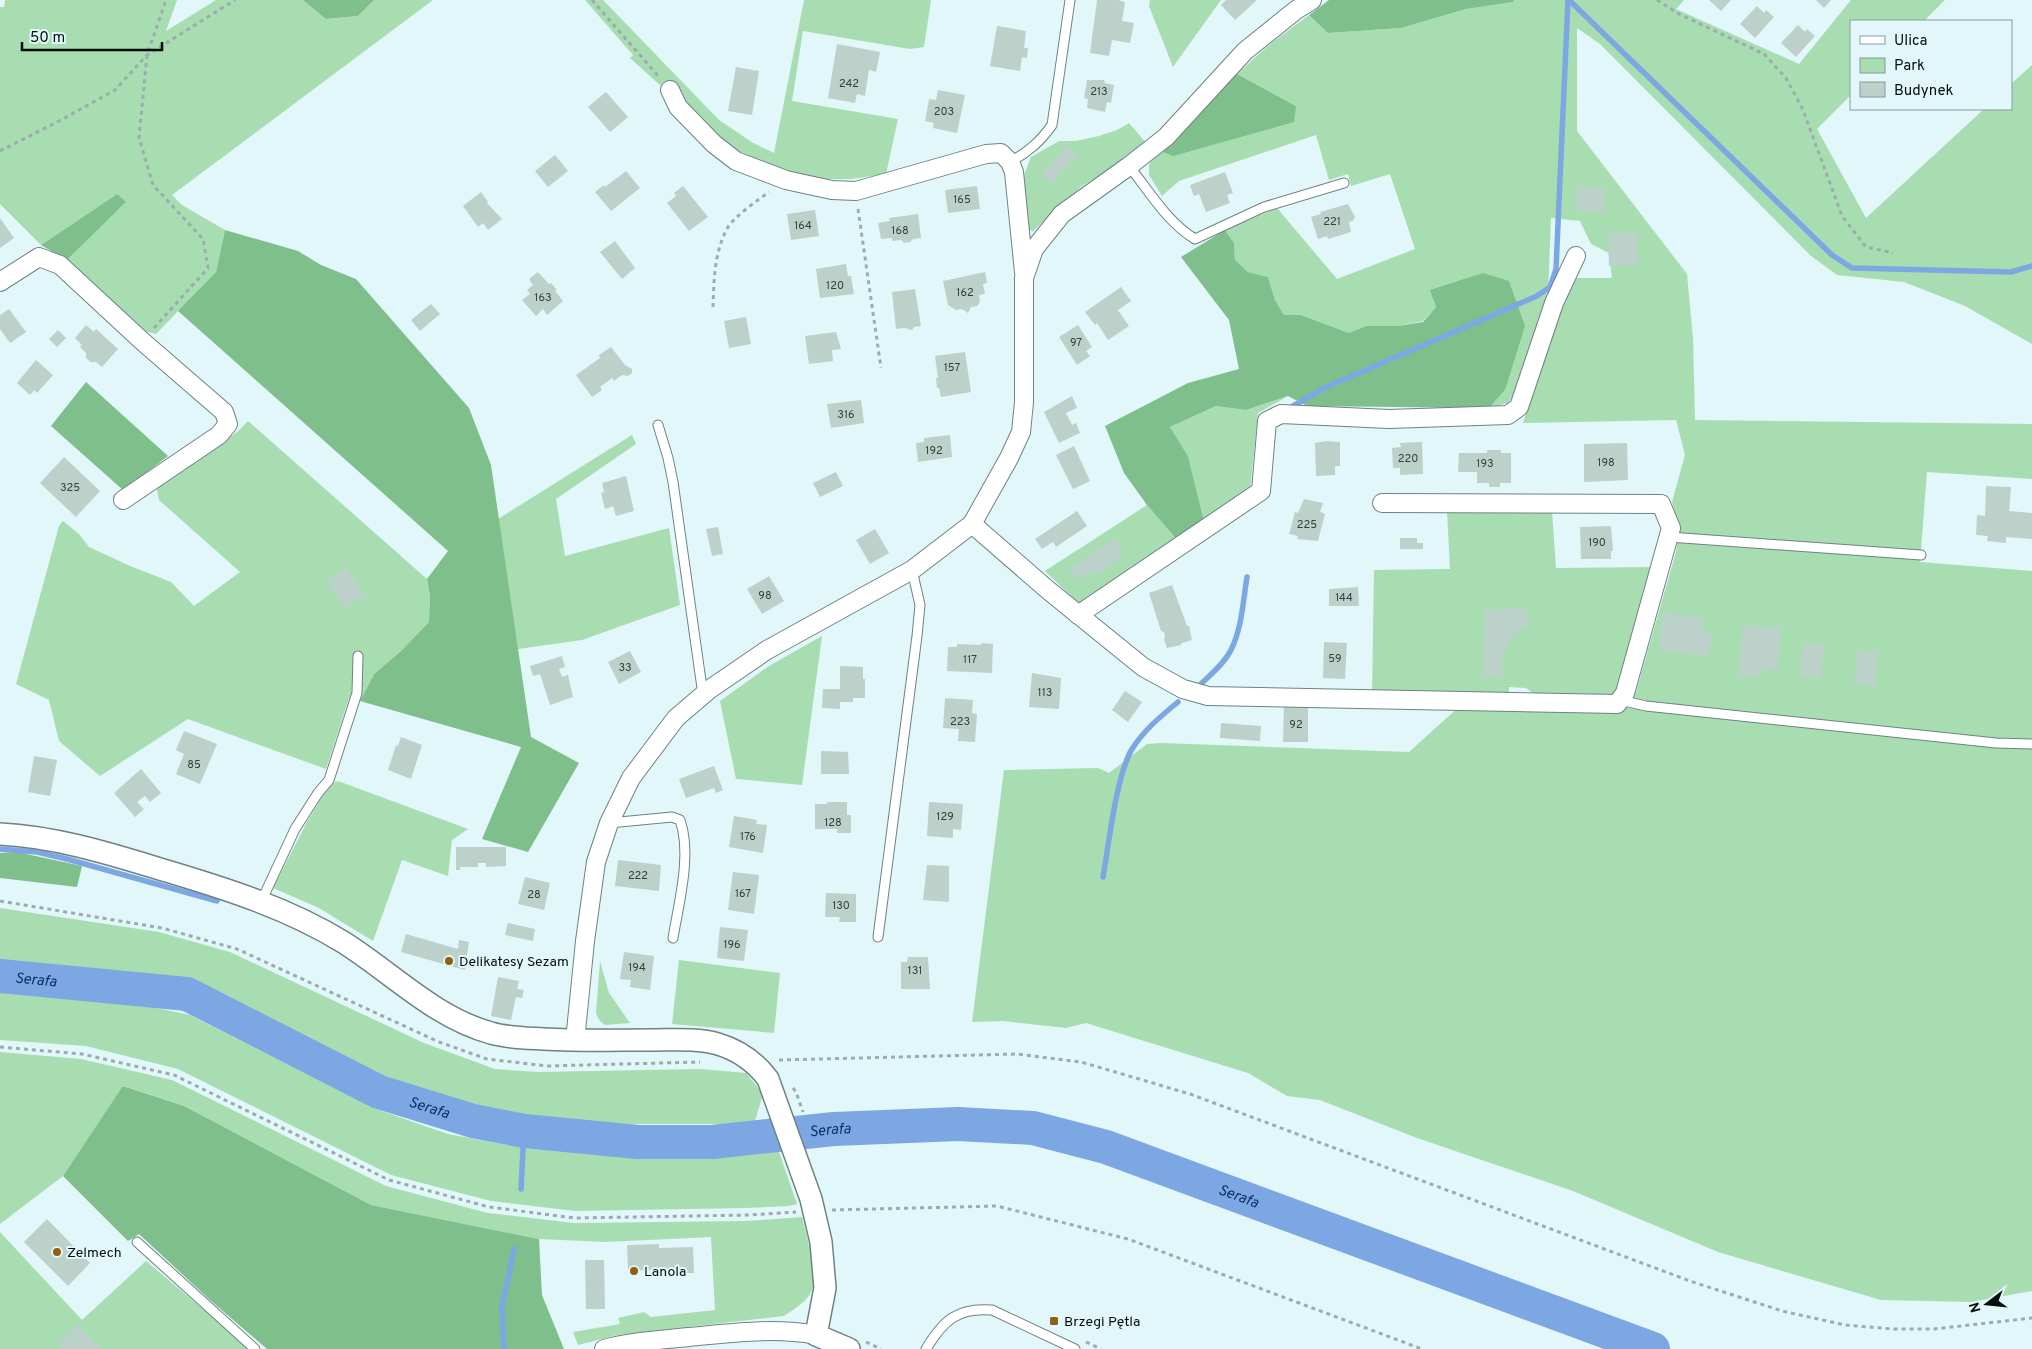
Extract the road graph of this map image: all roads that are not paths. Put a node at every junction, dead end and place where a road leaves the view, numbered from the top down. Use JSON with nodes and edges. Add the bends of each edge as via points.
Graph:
{"nodes":[{"id":1,"x":1070,"y":0,"type":"edge"},
{"id":2,"x":1312,"y":0,"type":"edge"},
{"id":3,"x":670,"y":90,"type":"road end"},
{"id":4,"x":1010,"y":162,"type":"junction"},
{"id":5,"x":1130,"y":166,"type":"junction"},
{"id":6,"x":1344,"y":183,"type":"dead end"},
{"id":7,"x":1576,"y":256,"type":"dead end"},
{"id":8,"x":1024,"y":278,"type":"junction"},
{"id":9,"x":0,"y":282,"type":"edge"},
{"id":10,"x":658,"y":425,"type":"dead end"},
{"id":11,"x":123,"y":500,"type":"dead end"},
{"id":12,"x":1382,"y":503,"type":"dead end"},
{"id":13,"x":972,"y":524,"type":"junction"},
{"id":14,"x":1669,"y":537,"type":"junction"},
{"id":15,"x":1921,"y":555,"type":"dead end"},
{"id":16,"x":912,"y":570,"type":"junction"},
{"id":17,"x":1078,"y":615,"type":"junction"},
{"id":18,"x":358,"y":656,"type":"dead end"},
{"id":19,"x":703,"y":695,"type":"junction"},
{"id":20,"x":1620,"y":700,"type":"junction"},
{"id":21,"x":2032,"y":744,"type":"edge"},
{"id":22,"x":609,"y":823,"type":"junction"},
{"id":23,"x":0,"y":834,"type":"edge"},
{"id":24,"x":261,"y":902,"type":"junction"},
{"id":25,"x":878,"y":937,"type":"dead end"},
{"id":26,"x":673,"y":938,"type":"dead end"},
{"id":27,"x":575,"y":1041,"type":"junction"},
{"id":28,"x":137,"y":1242,"type":"dead end"},
{"id":29,"x":816,"y":1335,"type":"junction"},
{"id":30,"x":255,"y":1349,"type":"edge"},
{"id":31,"x":604,"y":1349,"type":"edge"},
{"id":32,"x":849,"y":1349,"type":"edge"},
{"id":33,"x":926,"y":1349,"type":"edge"},
{"id":34,"x":1075,"y":1349,"type":"edge"}],
"edges":[{"from":1,"to":4,"type":"lane","via":[[1052,124],[1029,151]]},
{"from":2,"to":5,"type":"street","via":[[1246,51],[1166,136]]},
{"from":3,"to":4,"type":"street","via":[[678,107],[714,144],[736,161],[786,180],[832,190],[856,191],[986,154],[1001,154]]},
{"from":4,"to":8,"type":"street","via":[[1014,172]]},
{"from":5,"to":6,"type":"lane","via":[[1161,208],[1195,239],[1264,207]]},
{"from":5,"to":8,"type":"street","via":[[1062,214],[1034,248]]},
{"from":7,"to":17,"type":"street","via":[[1554,303],[1519,407],[1508,415],[1389,419],[1281,414],[1267,421],[1261,491]]},
{"from":8,"to":13,"type":"street","via":[[1021,432]]},
{"from":9,"to":11,"type":"street","via":[[39,257],[60,265],[224,412],[228,424],[219,436]]},
{"from":10,"to":19,"type":"lane","via":[[673,482]]},
{"from":12,"to":14,"type":"street","via":[[1661,504],[1671,528]]},
{"from":13,"to":16,"type":"street"},
{"from":13,"to":17,"type":"street"},
{"from":14,"to":15,"type":"lane"},
{"from":14,"to":20,"type":"street","via":[[1625,693]]},
{"from":16,"to":19,"type":"street","via":[[767,650]]},
{"from":16,"to":25,"type":"lane","via":[[920,605]]},
{"from":17,"to":20,"type":"street","via":[[1143,667],[1183,689],[1208,696],[1617,704]]},
{"from":18,"to":24,"type":"lane","via":[[357,693],[329,780],[294,829]]},
{"from":19,"to":22,"type":"street","via":[[676,718],[631,778]]},
{"from":20,"to":21,"type":"lane","via":[[1646,706],[1996,743]]},
{"from":22,"to":26,"type":"lane","via":[[672,817],[680,820],[685,841]]},
{"from":22,"to":27,"type":"street","via":[[596,862]]},
{"from":23,"to":24,"type":"street","via":[[48,839],[95,849]]},
{"from":24,"to":27,"type":"street","via":[[320,929],[368,958],[433,1005],[472,1026],[506,1036]]},
{"from":27,"to":29,"type":"street","via":[[690,1040],[719,1044],[760,1068],[774,1091],[814,1207],[825,1277]]},
{"from":28,"to":30,"type":"lane"},
{"from":29,"to":31,"type":"street","via":[[766,1330],[631,1342]]},
{"from":29,"to":32,"type":"street"},
{"from":33,"to":34,"type":"lane","via":[[948,1319],[958,1313],[980,1309],[992,1310]]}]}
